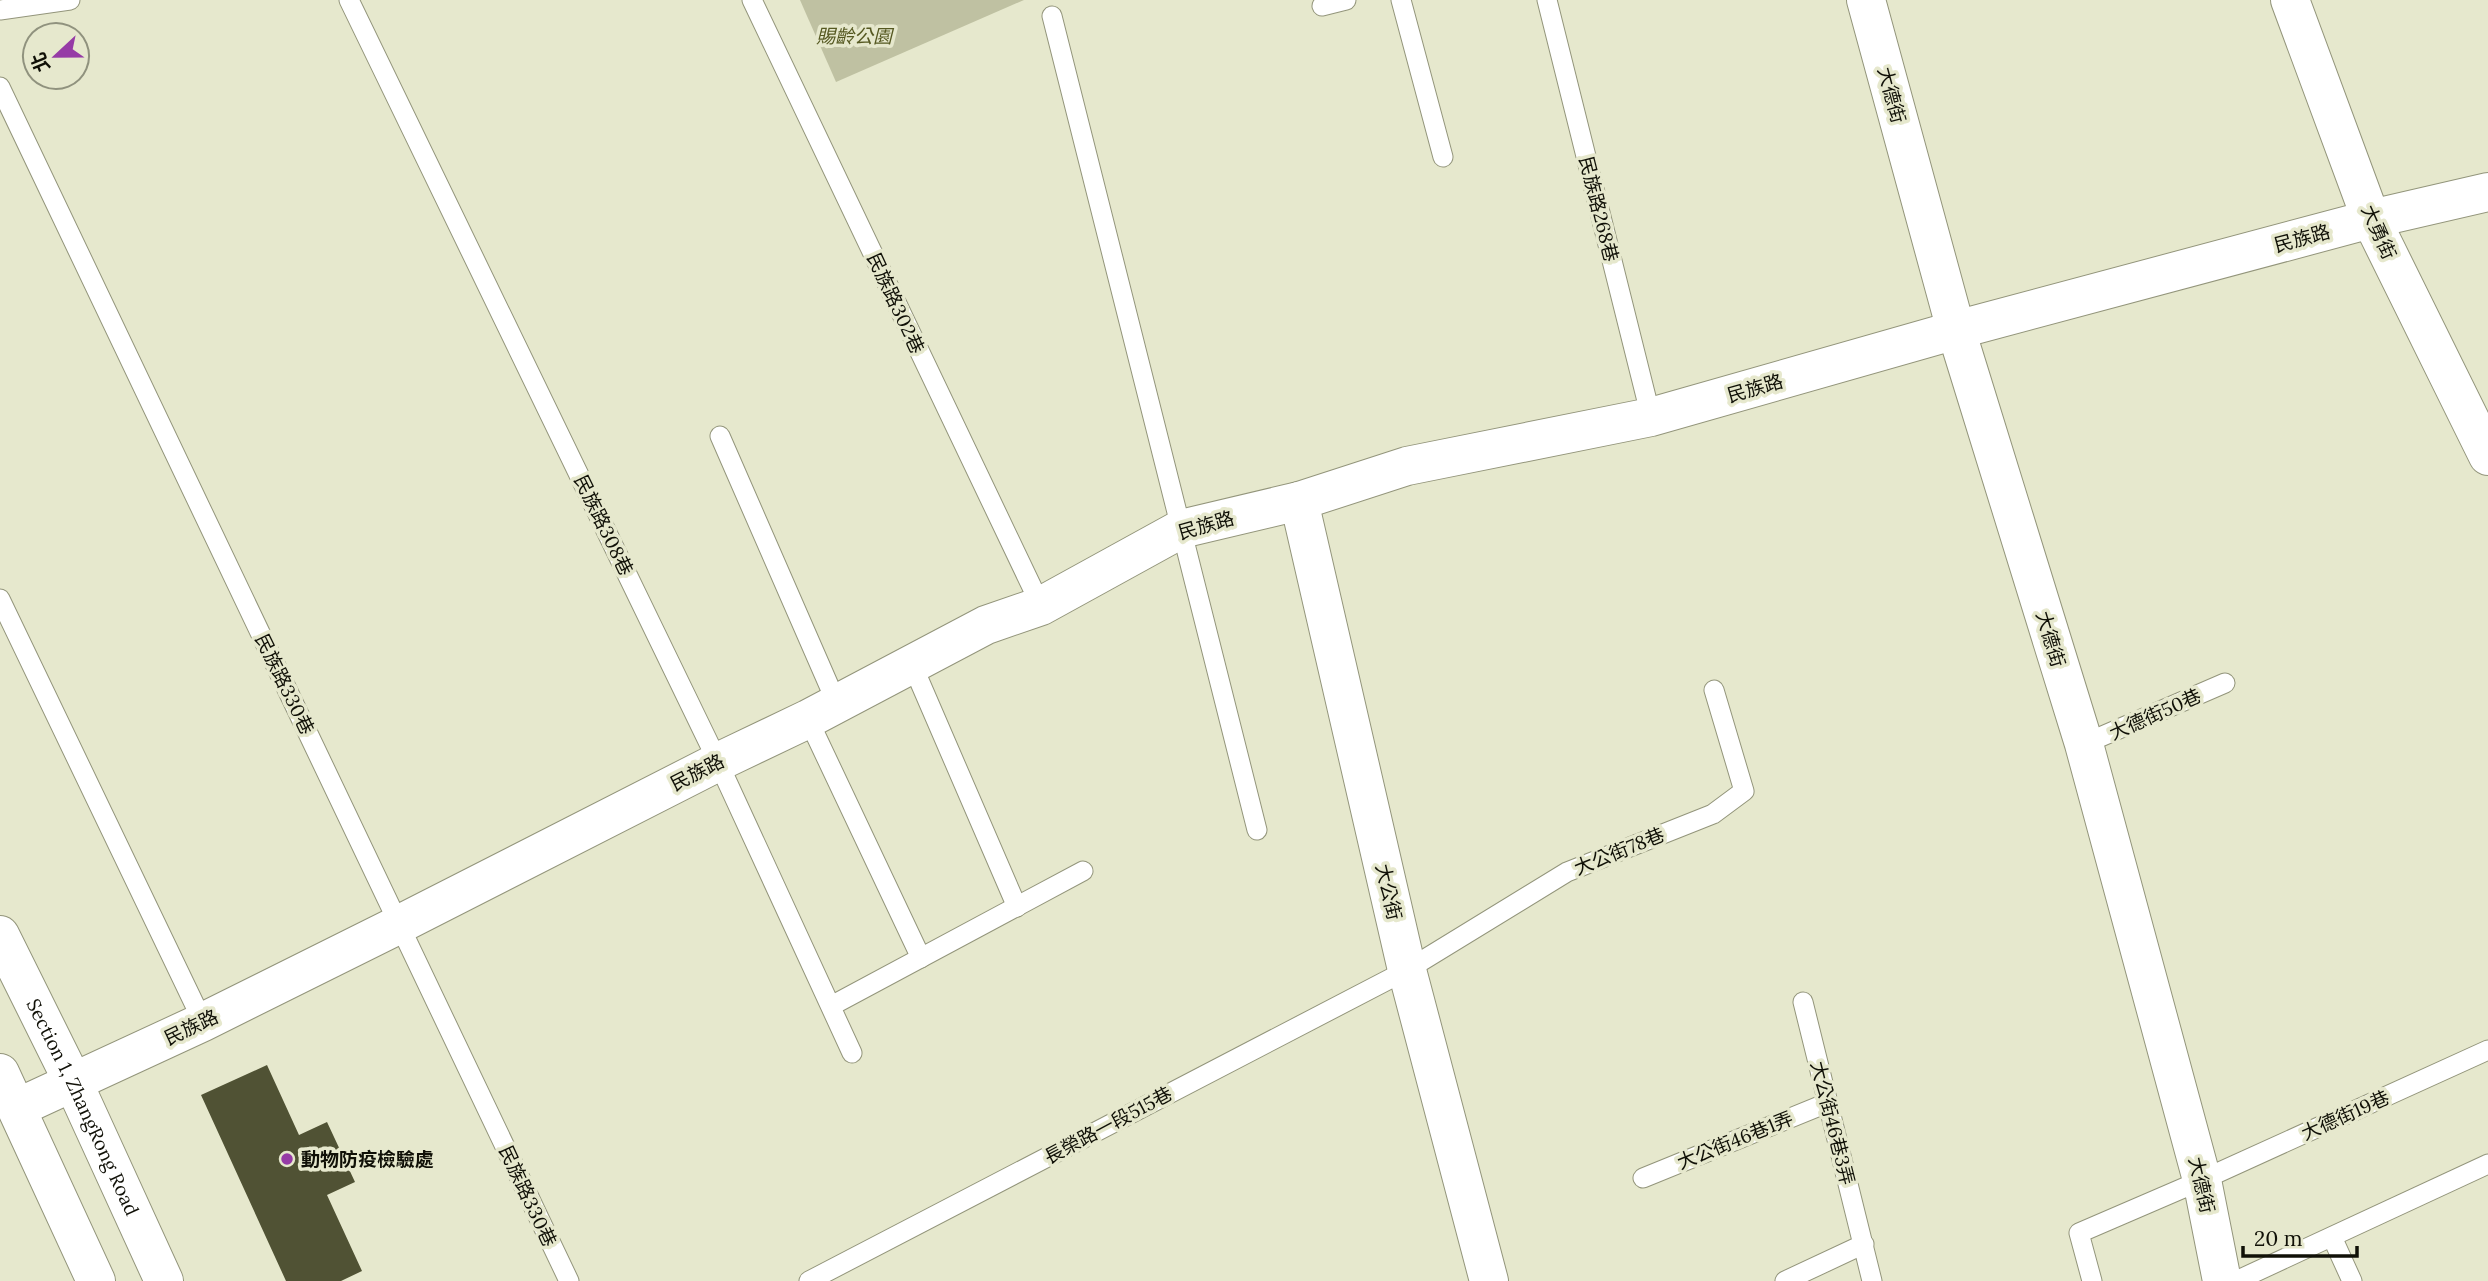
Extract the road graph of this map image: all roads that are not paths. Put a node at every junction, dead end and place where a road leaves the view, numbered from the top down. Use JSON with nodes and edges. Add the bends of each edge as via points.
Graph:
{"nodes":[{"id":1,"x":70,"y":0,"type":"edge"},
{"id":2,"x":349,"y":0,"type":"edge"},
{"id":3,"x":752,"y":0,"type":"edge"},
{"id":4,"x":1346,"y":0,"type":"edge"},
{"id":5,"x":1401,"y":0,"type":"edge"},
{"id":6,"x":1547,"y":0,"type":"edge"},
{"id":7,"x":1866,"y":0,"type":"edge"},
{"id":8,"x":2290,"y":0,"type":"edge"},
{"id":9,"x":1322,"y":6,"type":"dead end"},
{"id":10,"x":0,"y":10,"type":"edge"},
{"id":11,"x":1052,"y":16,"type":"dead end"},
{"id":12,"x":0,"y":87,"type":"edge"},
{"id":13,"x":1443,"y":157,"type":"dead end"},
{"id":14,"x":2488,"y":192,"type":"edge"},
{"id":15,"x":2371,"y":219,"type":"junction"},
{"id":16,"x":1956,"y":330,"type":"junction"},
{"id":17,"x":1651,"y":417,"type":"junction"},
{"id":18,"x":720,"y":436,"type":"dead end"},
{"id":19,"x":2488,"y":456,"type":"edge"},
{"id":20,"x":1299,"y":501,"type":"junction"},
{"id":21,"x":1181,"y":529,"type":"junction"},
{"id":22,"x":0,"y":599,"type":"edge"},
{"id":23,"x":1041,"y":606,"type":"junction"},
{"id":24,"x":912,"y":664,"type":"junction"},
{"id":25,"x":2225,"y":683,"type":"dead end"},
{"id":26,"x":1714,"y":690,"type":"dead end"},
{"id":27,"x":822,"y":711,"type":"junction"},
{"id":28,"x":2084,"y":744,"type":"junction"},
{"id":29,"x":718,"y":761,"type":"junction"},
{"id":30,"x":1257,"y":831,"type":"dead end"},
{"id":31,"x":1083,"y":871,"type":"dead end"},
{"id":32,"x":1017,"y":907,"type":"junction"},
{"id":33,"x":400,"y":924,"type":"junction"},
{"id":34,"x":0,"y":935,"type":"edge"},
{"id":35,"x":921,"y":958,"type":"junction"},
{"id":36,"x":1406,"y":970,"type":"junction"},
{"id":37,"x":1803,"y":1002,"type":"dead end"},
{"id":38,"x":831,"y":1006,"type":"junction"},
{"id":39,"x":203,"y":1022,"type":"junction"},
{"id":40,"x":2488,"y":1050,"type":"edge"},
{"id":41,"x":852,"y":1053,"type":"dead end"},
{"id":42,"x":0,"y":1073,"type":"edge"},
{"id":43,"x":74,"y":1082,"type":"junction"},
{"id":44,"x":1827,"y":1103,"type":"junction"},
{"id":45,"x":17,"y":1108,"type":"junction"},
{"id":46,"x":2488,"y":1164,"type":"edge"},
{"id":47,"x":1643,"y":1178,"type":"dead end"},
{"id":48,"x":2202,"y":1180,"type":"junction"},
{"id":49,"x":2332,"y":1237,"type":"junction"},
{"id":50,"x":1864,"y":1244,"type":"junction"},
{"id":51,"x":89,"y":1279,"type":"edge"},
{"id":52,"x":164,"y":1281,"type":"edge"},
{"id":53,"x":569,"y":1281,"type":"edge"},
{"id":54,"x":809,"y":1281,"type":"edge"},
{"id":55,"x":1489,"y":1281,"type":"edge"},
{"id":56,"x":1785,"y":1281,"type":"edge"},
{"id":57,"x":1872,"y":1281,"type":"edge"},
{"id":58,"x":2092,"y":1281,"type":"edge"},
{"id":59,"x":2222,"y":1281,"type":"edge"},
{"id":60,"x":2236,"y":1281,"type":"edge"},
{"id":61,"x":2352,"y":1281,"type":"edge"}],
"edges":[{"from":1,"to":10,"type":"lane"},
{"from":2,"to":29,"type":"lane","name":"民族路308巷"},
{"from":3,"to":23,"type":"lane","name":"民族路302巷"},
{"from":4,"to":9,"type":"lane"},
{"from":5,"to":13,"type":"lane"},
{"from":6,"to":17,"type":"lane","name":"民族路268巷"},
{"from":7,"to":16,"type":"street","name":"大德街"},
{"from":8,"to":15,"type":"street","name":"大勇街"},
{"from":11,"to":21,"type":"lane"},
{"from":12,"to":33,"type":"lane","name":"民族路330巷"},
{"from":14,"to":15,"type":"street","name":"民族路"},
{"from":15,"to":16,"type":"street","name":"民族路"},
{"from":15,"to":19,"type":"street","name":"大勇街"},
{"from":16,"to":17,"type":"street","name":"民族路"},
{"from":16,"to":28,"type":"street","name":"大德街"},
{"from":17,"to":20,"type":"street","name":"民族路","via":[[1407,466]]},
{"from":18,"to":27,"type":"lane"},
{"from":20,"to":21,"type":"street","name":"民族路"},
{"from":20,"to":36,"type":"street","name":"大公街"},
{"from":21,"to":23,"type":"street","name":"民族路"},
{"from":21,"to":30,"type":"lane"},
{"from":22,"to":39,"type":"lane"},
{"from":23,"to":24,"type":"street","name":"民族路","via":[[986,625]]},
{"from":24,"to":27,"type":"street","name":"民族路"},
{"from":24,"to":32,"type":"lane"},
{"from":25,"to":28,"type":"lane","name":"大德街50巷"},
{"from":26,"to":36,"type":"lane","name":"大公街78巷","via":[[1744,791],[1713,814],[1567,872]]},
{"from":27,"to":29,"type":"street","name":"民族路"},
{"from":27,"to":35,"type":"lane"},
{"from":28,"to":48,"type":"street","name":"大德街"},
{"from":29,"to":33,"type":"street","name":"民族路"},
{"from":29,"to":38,"type":"lane","name":"民族路308巷"},
{"from":31,"to":32,"type":"lane"},
{"from":32,"to":35,"type":"lane"},
{"from":33,"to":39,"type":"street","name":"民族路"},
{"from":33,"to":53,"type":"lane","name":"民族路330巷"},
{"from":34,"to":43,"type":"street","name":"Section 1, ZhangRong Road"},
{"from":35,"to":38,"type":"lane"},
{"from":36,"to":54,"type":"lane","name":"長榮路一段515巷"},
{"from":36,"to":55,"type":"street","name":"大公街"},
{"from":37,"to":44,"type":"lane","name":"大公街46巷3弄"},
{"from":38,"to":41,"type":"lane","name":"民族路308巷"},
{"from":39,"to":43,"type":"street","name":"民族路"},
{"from":40,"to":48,"type":"lane","name":"大德街19巷"},
{"from":42,"to":45,"type":"street"},
{"from":43,"to":45,"type":"street","name":"民族路"},
{"from":43,"to":52,"type":"street","name":"Section 1, ZhangRong Road"},
{"from":44,"to":47,"type":"lane","name":"大公街46巷1弄"},
{"from":44,"to":50,"type":"lane","name":"大公街46巷3弄"},
{"from":45,"to":51,"type":"street"},
{"from":46,"to":49,"type":"lane"},
{"from":48,"to":58,"type":"lane","name":"大德街19巷","via":[[2079,1233]]},
{"from":48,"to":59,"type":"street","name":"大德街"},
{"from":49,"to":60,"type":"lane"},
{"from":49,"to":61,"type":"lane"},
{"from":50,"to":56,"type":"lane"},
{"from":50,"to":57,"type":"lane","name":"大公街46巷3弄"}]}
